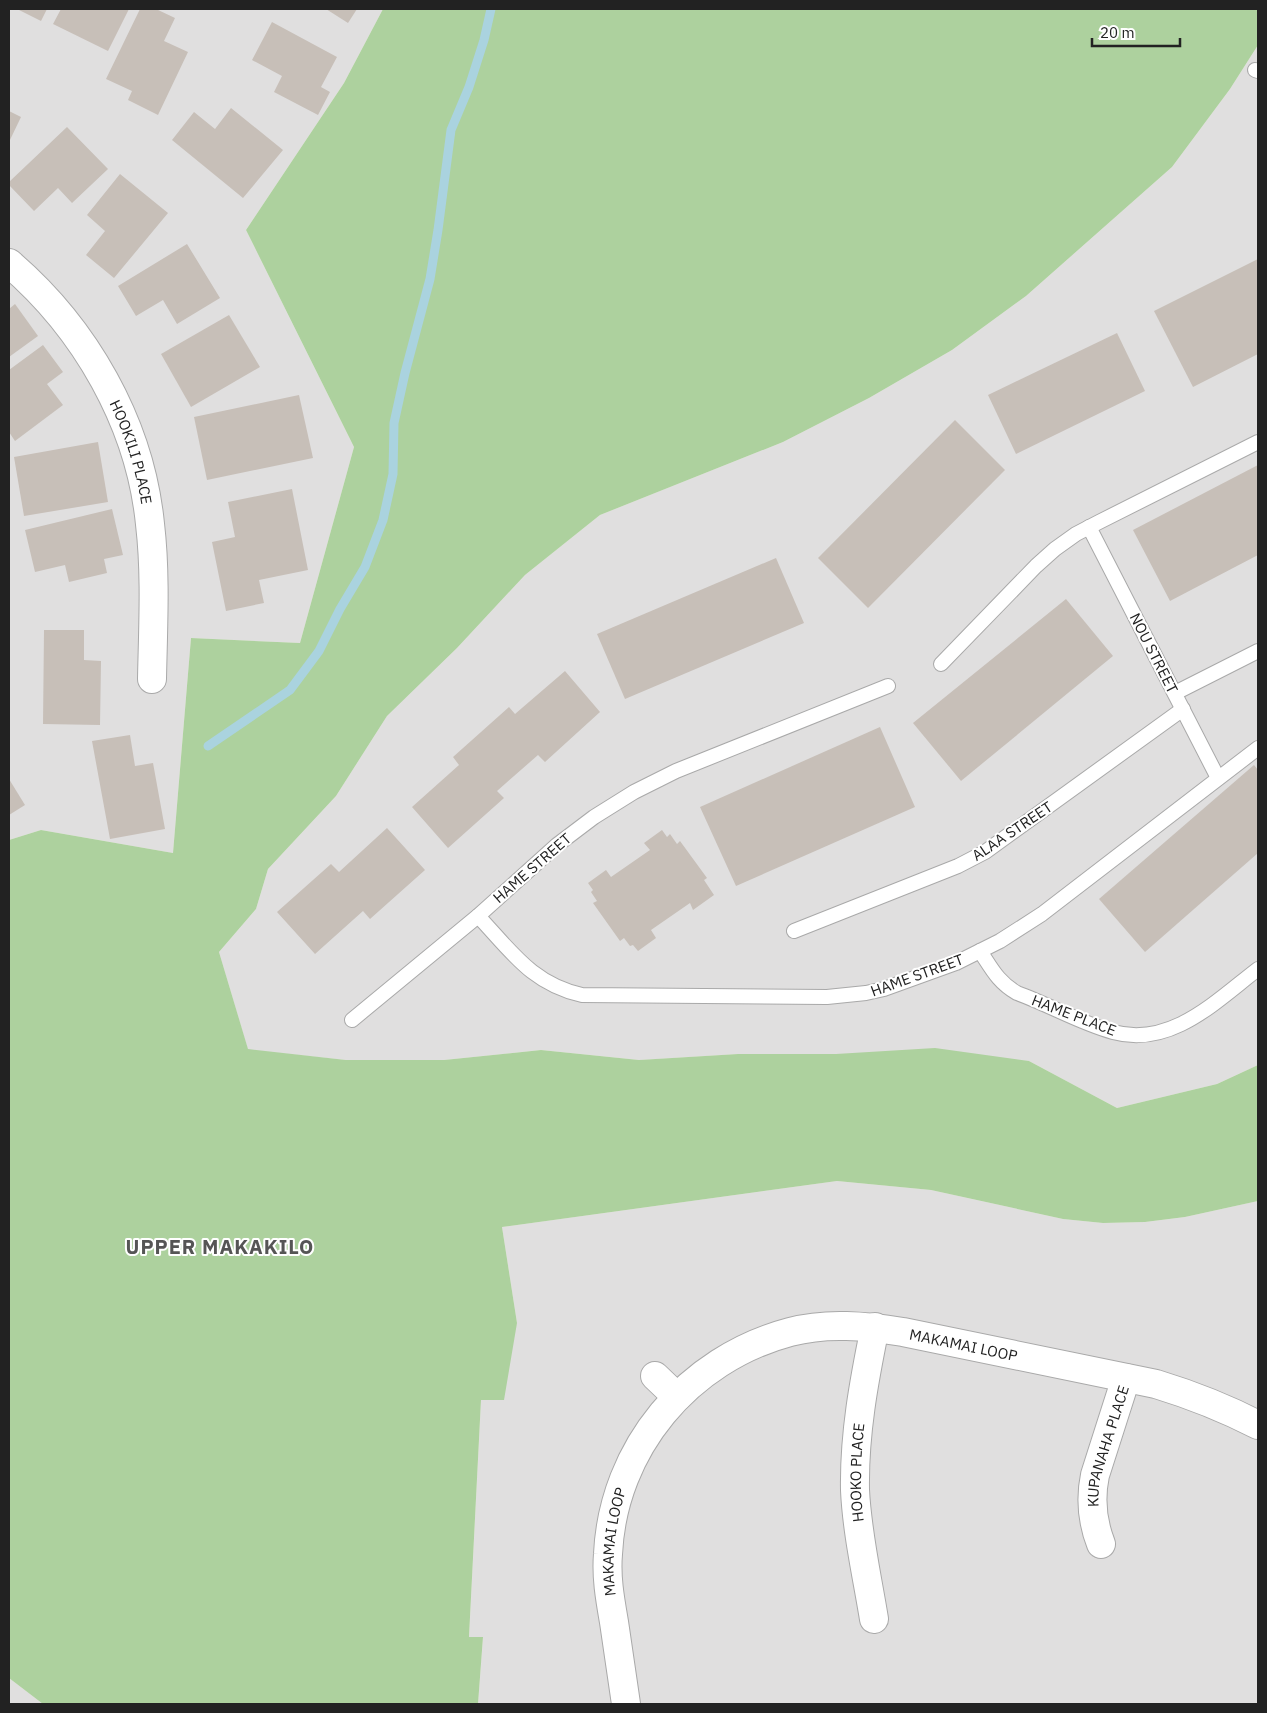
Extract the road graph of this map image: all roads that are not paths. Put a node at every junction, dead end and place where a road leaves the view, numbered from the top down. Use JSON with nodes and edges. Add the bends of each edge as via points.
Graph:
{"nodes":[{"id":1,"x":9,"y":263,"type":"edge"},
{"id":2,"x":1258,"y":442,"type":"edge"},
{"id":3,"x":1089,"y":528,"type":"junction"},
{"id":4,"x":1258,"y":652,"type":"edge"},
{"id":5,"x":941,"y":664,"type":"dead end"},
{"id":6,"x":152,"y":679,"type":"dead end"},
{"id":7,"x":888,"y":686,"type":"dead end"},
{"id":8,"x":1175,"y":693,"type":"junction"},
{"id":9,"x":1183,"y":709,"type":"junction"},
{"id":10,"x":1258,"y":748,"type":"edge"},
{"id":11,"x":1218,"y":778,"type":"junction"},
{"id":12,"x":478,"y":916,"type":"junction"},
{"id":13,"x":794,"y":930,"type":"dead end"},
{"id":14,"x":980,"y":951,"type":"junction"},
{"id":15,"x":1258,"y":969,"type":"edge"},
{"id":16,"x":352,"y":1020,"type":"dead end"},
{"id":17,"x":875,"y":1327,"type":"junction"},
{"id":18,"x":655,"y":1376,"type":"dead end"},
{"id":19,"x":1126,"y":1378,"type":"junction"},
{"id":20,"x":676,"y":1397,"type":"junction"},
{"id":21,"x":1258,"y":1426,"type":"edge"},
{"id":22,"x":1101,"y":1544,"type":"dead end"},
{"id":23,"x":874,"y":1619,"type":"dead end"},
{"id":24,"x":626,"y":1704,"type":"edge"}],
"edges":[{"from":1,"to":6,"type":"street","name":"HOOKILI PLACE","via":[[59,313],[86,350],[110,390],[128,432],[142,477],[150,522],[154,569]]},
{"from":2,"to":3,"type":"lane"},
{"from":3,"to":5,"type":"lane","via":[[1055,549],[1036,566]]},
{"from":3,"to":8,"type":"lane","name":"NOU STREET"},
{"from":4,"to":8,"type":"lane"},
{"from":7,"to":12,"type":"lane","name":"HAME STREET","via":[[676,771],[634,792],[557,845]]},
{"from":8,"to":9,"type":"lane","name":"NOU STREET"},
{"from":9,"to":11,"type":"lane","name":"NOU STREET"},
{"from":9,"to":13,"type":"lane","name":"ALAA STREET","via":[[985,852],[958,866]]},
{"from":10,"to":11,"type":"lane","name":"HAME STREET"},
{"from":11,"to":14,"type":"lane","name":"HAME STREET","via":[[1042,914]]},
{"from":12,"to":14,"type":"lane","name":"HAME STREET","via":[[539,978],[560,989],[594,996],[847,996],[884,989]]},
{"from":12,"to":16,"type":"lane","name":"HAME STREET"},
{"from":14,"to":15,"type":"lane","name":"HAME PLACE","via":[[1006,987],[1103,1028],[1126,1034],[1149,1034],[1182,1024]]},
{"from":17,"to":19,"type":"street","name":"MAKAMAI LOOP"},
{"from":17,"to":20,"type":"street","name":"MAKAMAI LOOP","via":[[819,1327],[764,1340],[714,1365]]},
{"from":17,"to":23,"type":"street","name":"HOOKO PLACE","via":[[860,1401],[856,1445],[860,1535]]},
{"from":18,"to":20,"type":"street"},
{"from":19,"to":21,"type":"street","name":"MAKAMAI LOOP","via":[[1194,1395]]},
{"from":19,"to":22,"type":"street","name":"KUPANAHA PLACE","via":[[1093,1487],[1092,1510]]},
{"from":20,"to":24,"type":"street","name":"MAKAMAI LOOP","via":[[638,1447],[620,1490],[611,1526],[608,1582]]}]}
